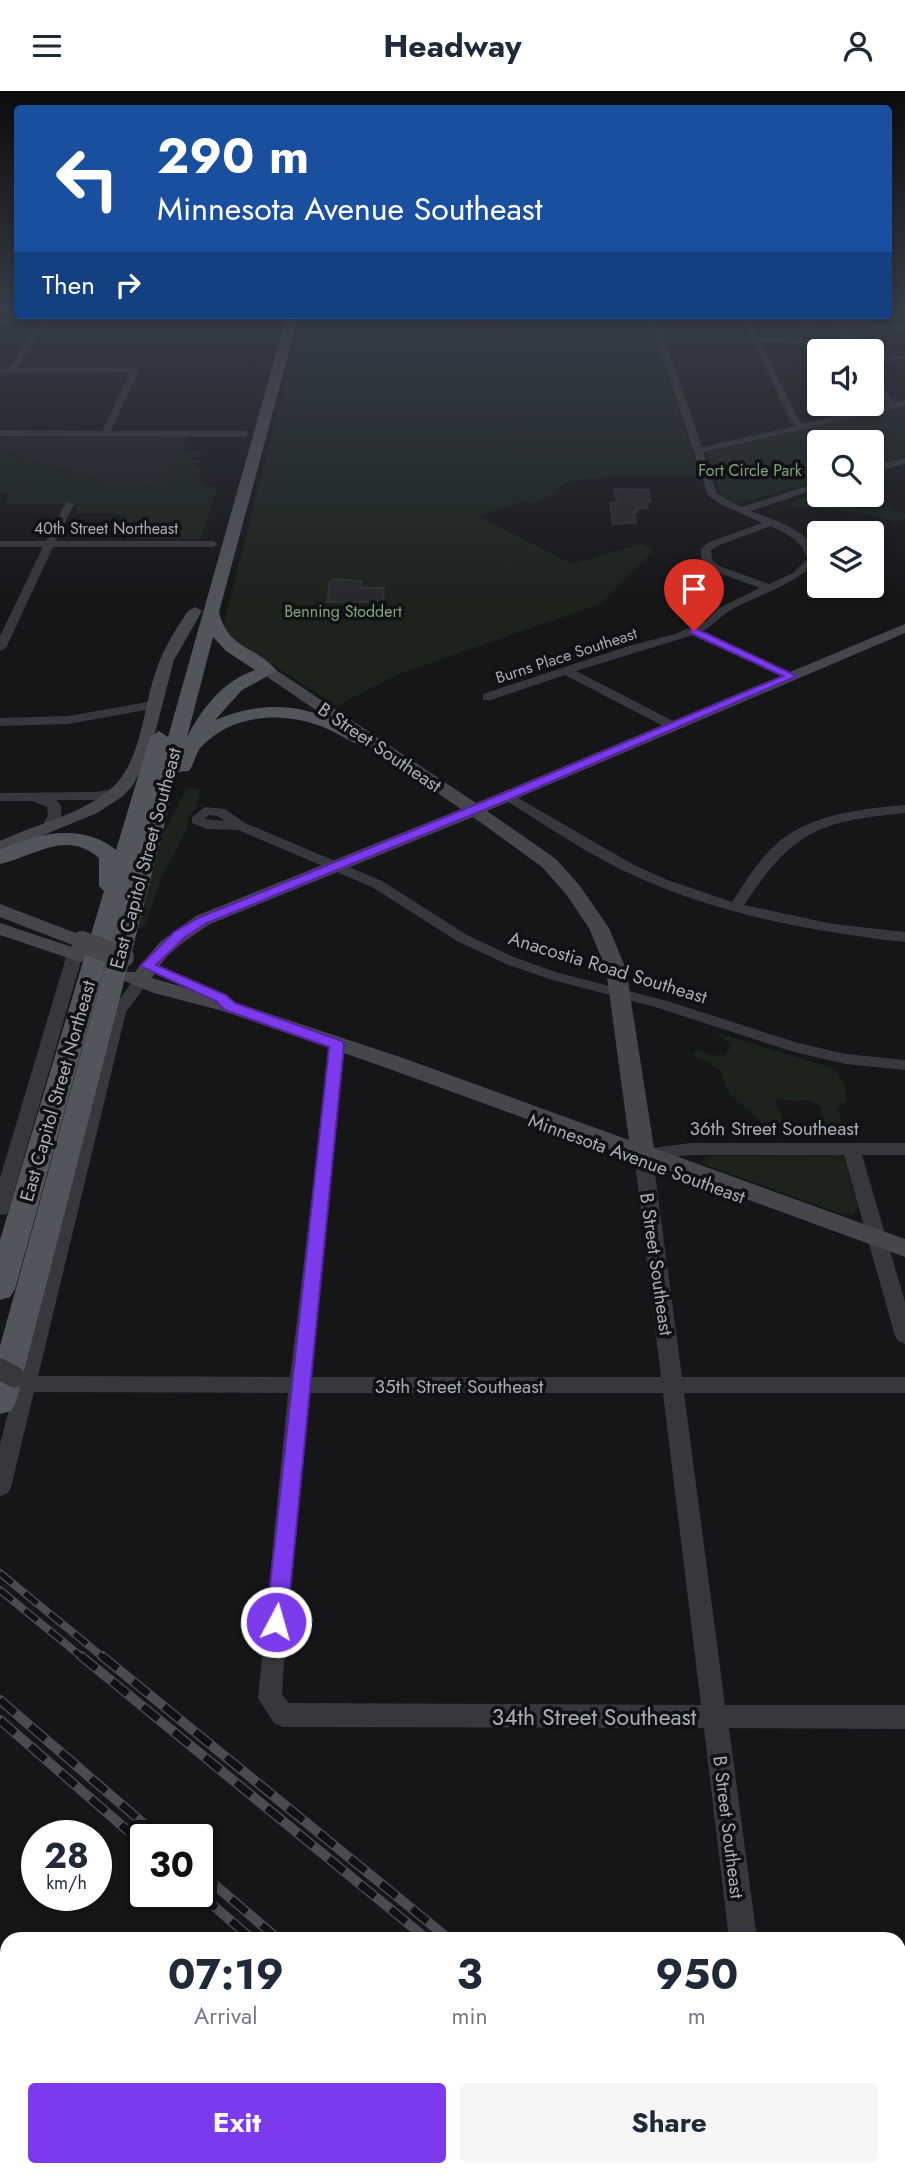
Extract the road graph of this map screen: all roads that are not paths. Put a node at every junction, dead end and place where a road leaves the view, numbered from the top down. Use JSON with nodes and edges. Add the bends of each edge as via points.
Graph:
{"nodes":[{"id":1,"x":118,"y":405,"type":"edge"},
{"id":2,"x":253,"y":405,"type":"edge"},
{"id":3,"x":266,"y":405,"type":"edge"},
{"id":4,"x":683,"y":405,"type":"edge"},
{"id":5,"x":787,"y":405,"type":"edge"},
{"id":6,"x":897,"y":405,"type":"edge"},
{"id":7,"x":893,"y":406,"type":"joint"},
{"id":8,"x":802,"y":425,"type":"junction"},
{"id":9,"x":0,"y":433,"type":"edge"},
{"id":10,"x":105,"y":433,"type":"junction"},
{"id":11,"x":245,"y":434,"type":"junction"},
{"id":12,"x":698,"y":451,"type":"junction"},
{"id":13,"x":905,"y":461,"type":"edge"},
{"id":14,"x":884,"y":466,"type":"edge"},
{"id":15,"x":229,"y":488,"type":"dead end"},
{"id":16,"x":807,"y":489,"type":"edge"},
{"id":17,"x":69,"y":505,"type":"dead end"},
{"id":18,"x":741,"y":511,"type":"junction"},
{"id":19,"x":771,"y":523,"type":"junction"},
{"id":20,"x":218,"y":527,"type":"dead end"},
{"id":21,"x":0,"y":544,"type":"edge"},
{"id":22,"x":51,"y":544,"type":"junction"},
{"id":23,"x":213,"y":544,"type":"junction"},
{"id":24,"x":770,"y":588,"type":"junction"},
{"id":25,"x":203,"y":611,"type":"junction"},
{"id":26,"x":905,"y":628,"type":"edge"},
{"id":27,"x":691,"y":632,"type":"junction"},
{"id":28,"x":0,"y":648,"type":"edge"},
{"id":29,"x":565,"y":670,"type":"junction"},
{"id":30,"x":268,"y":671,"type":"junction"},
{"id":31,"x":787,"y":678,"type":"junction"},
{"id":32,"x":487,"y":697,"type":"dead end"},
{"id":33,"x":153,"y":705,"type":"junction"},
{"id":34,"x":0,"y":722,"type":"edge"},
{"id":35,"x":673,"y":726,"type":"junction"},
{"id":36,"x":370,"y":742,"type":"junction"},
{"id":37,"x":189,"y":753,"type":"junction"},
{"id":38,"x":116,"y":793,"type":"junction"},
{"id":39,"x":509,"y":796,"type":"junction"},
{"id":40,"x":0,"y":797,"type":"edge"},
{"id":41,"x":32,"y":797,"type":"junction"},
{"id":42,"x":475,"y":809,"type":"junction"},
{"id":43,"x":905,"y":809,"type":"edge"},
{"id":44,"x":240,"y":826,"type":"dead end"},
{"id":45,"x":48,"y":827,"type":"junction"},
{"id":46,"x":151,"y":837,"type":"junction"},
{"id":47,"x":0,"y":848,"type":"edge"},
{"id":48,"x":0,"y":858,"type":"edge"},
{"id":49,"x":338,"y":865,"type":"junction"},
{"id":50,"x":735,"y":908,"type":"junction"},
{"id":51,"x":0,"y":910,"type":"edge"},
{"id":52,"x":0,"y":929,"type":"edge"},
{"id":53,"x":905,"y":937,"type":"edge"},
{"id":54,"x":85,"y":946,"type":"junction"},
{"id":55,"x":144,"y":974,"type":"junction"},
{"id":56,"x":621,"y":994,"type":"junction"},
{"id":57,"x":337,"y":1045,"type":"junction"},
{"id":58,"x":905,"y":1065,"type":"edge"},
{"id":59,"x":851,"y":1149,"type":"junction"},
{"id":60,"x":905,"y":1149,"type":"edge"},
{"id":61,"x":643,"y":1156,"type":"junction"},
{"id":62,"x":0,"y":1209,"type":"edge"},
{"id":63,"x":879,"y":1242,"type":"junction"},
{"id":64,"x":905,"y":1251,"type":"edge"},
{"id":65,"x":0,"y":1289,"type":"edge"},
{"id":66,"x":905,"y":1336,"type":"edge"},
{"id":67,"x":14,"y":1376,"type":"edge"},
{"id":68,"x":905,"y":1385,"type":"edge"},
{"id":69,"x":299,"y":1386,"type":"junction"},
{"id":70,"x":674,"y":1386,"type":"junction"},
{"id":71,"x":0,"y":1402,"type":"edge"},
{"id":72,"x":0,"y":1487,"type":"edge"},
{"id":73,"x":715,"y":1717,"type":"junction"},
{"id":74,"x":905,"y":1717,"type":"edge"},
{"id":75,"x":742,"y":1932,"type":"edge"}],
"edges":[{"from":1,"to":10,"type":"street"},
{"from":2,"to":11,"type":"main road"},
{"from":3,"to":25,"type":"main road","name":"East Capitol Street Southeast"},
{"from":4,"to":12,"type":"street"},
{"from":5,"to":8,"type":"street","via":[[795,422]]},
{"from":6,"to":7,"type":"street"},
{"from":7,"to":8,"type":"street"},
{"from":8,"to":12,"type":"street"},
{"from":9,"to":10,"type":"street"},
{"from":10,"to":11,"type":"street"},
{"from":11,"to":15,"type":"main road"},
{"from":12,"to":18,"type":"street","via":[[713,495]]},
{"from":13,"to":14,"type":"street"},
{"from":16,"to":18,"type":"street"},
{"from":17,"to":22,"type":"street"},
{"from":18,"to":19,"type":"street"},
{"from":19,"to":24,"type":"street","name":"Burns Place Southeast","via":[[805,541],[813,557],[804,570]]},
{"from":19,"to":24,"type":"street","via":[[713,544],[705,555],[715,568]]},
{"from":20,"to":23,"type":"main road","name":"East Capitol Street Northeast"},
{"from":21,"to":22,"type":"street","name":"40th Street Northeast"},
{"from":22,"to":23,"type":"street","name":"40th Street Northeast"},
{"from":22,"to":28,"type":"street"},
{"from":23,"to":25,"type":"main road","name":"East Capitol Street Northeast"},
{"from":24,"to":27,"type":"street","name":"Burns Place Southeast"},
{"from":25,"to":30,"type":"main road","via":[[219,637]]},
{"from":25,"to":33,"type":"main road","name":"East Capitol Street Northeast","via":[[170,652]]},
{"from":25,"to":46,"type":"main road","name":"East Capitol Street Southeast"},
{"from":25,"to":54,"type":"main road","name":"East Capitol Street Northeast"},
{"from":26,"to":31,"type":"main road"},
{"from":27,"to":29,"type":"street","name":"Burns Place Southeast"},
{"from":27,"to":31,"type":"street"},
{"from":29,"to":32,"type":"street","name":"Burns Place Southeast"},
{"from":29,"to":35,"type":"street"},
{"from":30,"to":36,"type":"main road","name":"B Street Southeast"},
{"from":30,"to":37,"type":"main road","via":[[219,701],[206,716]]},
{"from":31,"to":35,"type":"main road"},
{"from":33,"to":34,"type":"street","via":[[68,720]]},
{"from":33,"to":38,"type":"main road","name":"East Capitol Street Northeast","via":[[132,775]]},
{"from":35,"to":39,"type":"main road"},
{"from":36,"to":37,"type":"main road","via":[[314,717],[269,713],[219,725],[201,737]]},
{"from":36,"to":42,"type":"main road","name":"B Street Southeast"},
{"from":37,"to":46,"type":"main road"},
{"from":38,"to":41,"type":"street"},
{"from":38,"to":45,"type":"main road","name":"East Capitol Street Northeast"},
{"from":39,"to":42,"type":"main road"},
{"from":39,"to":50,"type":"street","via":[[628,867]]},
{"from":40,"to":41,"type":"street"},
{"from":41,"to":45,"type":"street","via":[[53,804],[55,816]]},
{"from":42,"to":49,"type":"main road"},
{"from":42,"to":56,"type":"main road","name":"B Street Southeast","via":[[541,856],[573,890],[605,941]]},
{"from":43,"to":50,"type":"street","via":[[842,818],[803,833],[779,849]]},
{"from":44,"to":49,"type":"street","name":"Anacostia Road Southeast"},
{"from":45,"to":47,"type":"main road","name":"East Capitol Street Northeast"},
{"from":46,"to":71,"type":"main road","name":"East Capitol Street Southeast"},
{"from":48,"to":54,"type":"main road","via":[[57,839],[82,841],[110,856],[110,896]]},
{"from":49,"to":55,"type":"main road","via":[[203,921],[179,935]]},
{"from":49,"to":56,"type":"street","name":"Anacostia Road Southeast","via":[[500,957]]},
{"from":50,"to":53,"type":"street","via":[[807,925]]},
{"from":51,"to":54,"type":"main road"},
{"from":52,"to":54,"type":"main road"},
{"from":54,"to":55,"type":"main road","name":"Minnesota Avenue Southeast"},
{"from":54,"to":62,"type":"street","name":"East Capitol Street Northeast"},
{"from":54,"to":65,"type":"main road","name":"East Capitol Street Northeast"},
{"from":55,"to":57,"type":"main road","name":"Minnesota Avenue Southeast","via":[[202,1001]]},
{"from":55,"to":67,"type":"street","name":"East Capitol Street Southeast","via":[[118,1012]]},
{"from":56,"to":58,"type":"street","name":"Anacostia Road Southeast","via":[[817,1053]]},
{"from":56,"to":61,"type":"main road","name":"B Street Southeast"},
{"from":57,"to":61,"type":"main road","name":"Minnesota Avenue Southeast","via":[[386,1067]]},
{"from":57,"to":69,"type":"street"},
{"from":59,"to":60,"type":"street","name":"36th Street Southeast"},
{"from":59,"to":61,"type":"street","name":"36th Street Southeast","via":[[691,1149]]},
{"from":59,"to":63,"type":"street"},
{"from":61,"to":63,"type":"main road","name":"Minnesota Avenue Southeast"},
{"from":61,"to":70,"type":"street","name":"B Street Southeast"},
{"from":63,"to":64,"type":"main road","name":"Minnesota Avenue Southeast"},
{"from":63,"to":66,"type":"street"},
{"from":67,"to":69,"type":"street","name":"35th Street Southeast","via":[[53,1385]]},
{"from":67,"to":72,"type":"street","name":"East Capitol Street Southeast"},
{"from":68,"to":70,"type":"street","name":"35th Street Southeast"},
{"from":69,"to":70,"type":"street","name":"35th Street Southeast"},
{"from":69,"to":73,"type":"street","name":"34th Street Southeast","via":[[270,1698],[284,1715]]},
{"from":70,"to":73,"type":"street","name":"B Street Southeast"},
{"from":73,"to":74,"type":"street","name":"34th Street Southeast"},
{"from":73,"to":75,"type":"street","name":"B Street Southeast"}]}
